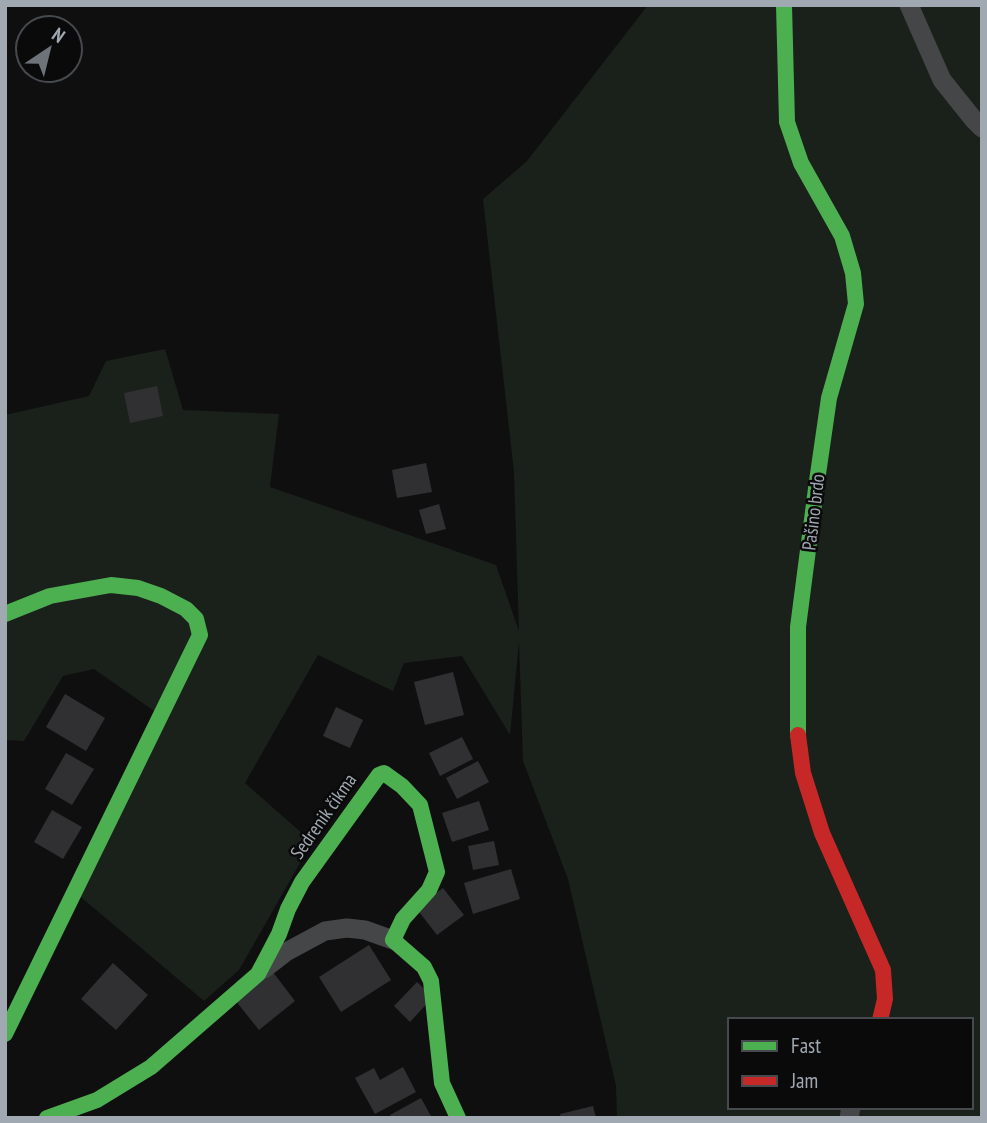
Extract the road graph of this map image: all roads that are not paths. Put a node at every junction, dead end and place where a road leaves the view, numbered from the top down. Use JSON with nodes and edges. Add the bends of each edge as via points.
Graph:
{"nodes":[{"id":1,"x":784,"y":5,"type":"edge"},
{"id":2,"x":909,"y":5,"type":"edge"},
{"id":3,"x":982,"y":128,"type":"edge"},
{"id":4,"x":5,"y":614,"type":"edge"},
{"id":5,"x":393,"y":940,"type":"junction"},
{"id":6,"x":258,"y":974,"type":"junction"},
{"id":7,"x":880,"y":1018,"type":"edge"},
{"id":8,"x":5,"y":1034,"type":"edge"},
{"id":9,"x":47,"y":1118,"type":"edge"},
{"id":10,"x":458,"y":1118,"type":"edge"}],
"edges":[{"from":1,"to":7,"type":"street","name":"Pašino brdo","via":[[787,122],[801,163],[842,236],[856,304],[829,398],[817,481],[798,627],[797,728],[803,774],[822,833],[883,970],[885,999]]},
{"from":2,"to":3,"type":"street","via":[[942,80]]},
{"from":4,"to":8,"type":"street","via":[[50,596],[111,585],[138,588],[186,609],[196,619],[200,635]]},
{"from":5,"to":6,"type":"street","via":[[365,930],[325,931],[286,951]]},
{"from":5,"to":6,"type":"street","name":"Sedrenik čikma","via":[[403,919],[429,890],[436,872],[419,805],[384,773],[302,882]]},
{"from":5,"to":10,"type":"street","via":[[424,967],[431,981],[442,1083]]},
{"from":6,"to":9,"type":"street","name":"Sedrenik čikma","via":[[150,1067],[97,1100]]}]}
